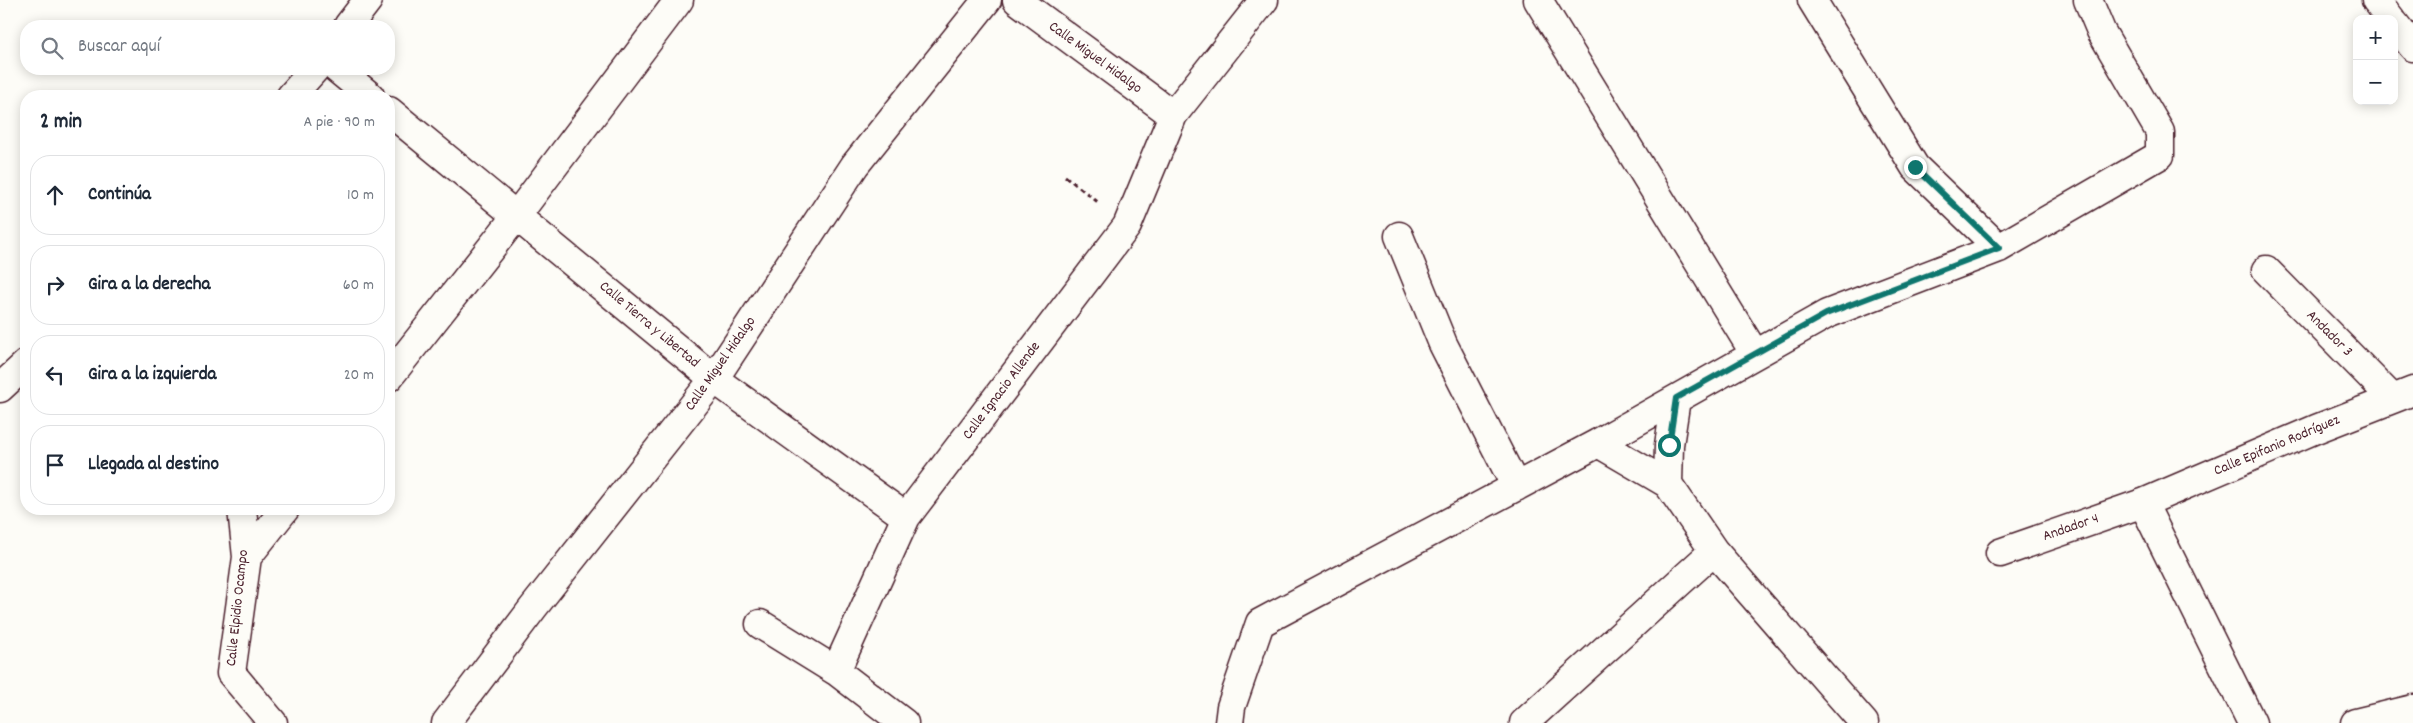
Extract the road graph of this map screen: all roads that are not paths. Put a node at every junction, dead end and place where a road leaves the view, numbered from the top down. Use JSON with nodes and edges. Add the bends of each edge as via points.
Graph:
{"nodes":[{"id":1,"x":368,"y":0,"type":"edge"},
{"id":2,"x":679,"y":0,"type":"edge"},
{"id":3,"x":987,"y":0,"type":"edge"},
{"id":4,"x":1017,"y":0,"type":"edge"},
{"id":5,"x":1264,"y":0,"type":"edge"},
{"id":6,"x":1538,"y":0,"type":"edge"},
{"id":7,"x":1812,"y":0,"type":"edge"},
{"id":8,"x":2088,"y":0,"type":"edge"},
{"id":9,"x":2376,"y":0,"type":"edge"},
{"id":10,"x":2388,"y":15,"type":"edge"},
{"id":11,"x":353,"y":20,"type":"edge"},
{"id":12,"x":2398,"y":28,"type":"edge"},
{"id":13,"x":2413,"y":47,"type":"edge"},
{"id":14,"x":310,"y":75,"type":"edge"},
{"id":15,"x":344,"y":75,"type":"edge"},
{"id":16,"x":296,"y":90,"type":"edge"},
{"id":17,"x":363,"y":90,"type":"edge"},
{"id":18,"x":1173,"y":115,"type":"junction"},
{"id":19,"x":395,"y":116,"type":"edge"},
{"id":20,"x":517,"y":216,"type":"junction"},
{"id":21,"x":1398,"y":236,"type":"dead end"},
{"id":22,"x":1999,"y":248,"type":"junction"},
{"id":23,"x":2266,"y":270,"type":"dead end"},
{"id":24,"x":1754,"y":354,"type":"junction"},
{"id":25,"x":395,"y":369,"type":"edge"},
{"id":26,"x":20,"y":370,"type":"edge"},
{"id":27,"x":714,"y":379,"type":"junction"},
{"id":28,"x":0,"y":388,"type":"edge"},
{"id":29,"x":2403,"y":394,"type":"edge"},
{"id":30,"x":1676,"y":398,"type":"junction"},
{"id":31,"x":1598,"y":443,"type":"junction"},
{"id":32,"x":1668,"y":484,"type":"junction"},
{"id":33,"x":1516,"y":487,"type":"junction"},
{"id":34,"x":2143,"y":503,"type":"junction"},
{"id":35,"x":243,"y":515,"type":"edge"},
{"id":36,"x":279,"y":515,"type":"edge"},
{"id":37,"x":906,"y":517,"type":"junction"},
{"id":38,"x":1714,"y":551,"type":"junction"},
{"id":39,"x":2000,"y":553,"type":"dead end"},
{"id":40,"x":247,"y":557,"type":"junction"},
{"id":41,"x":760,"y":624,"type":"dead end"},
{"id":42,"x":836,"y":671,"type":"junction"},
{"id":43,"x":2413,"y":709,"type":"edge"},
{"id":44,"x":273,"y":723,"type":"edge"},
{"id":45,"x":446,"y":723,"type":"edge"},
{"id":46,"x":904,"y":723,"type":"edge"},
{"id":47,"x":1229,"y":723,"type":"edge"},
{"id":48,"x":1524,"y":723,"type":"edge"},
{"id":49,"x":1864,"y":723,"type":"edge"},
{"id":50,"x":2252,"y":723,"type":"edge"},
{"id":51,"x":2355,"y":723,"type":"edge"}],
"edges":[{"from":1,"to":11,"type":"street"},
{"from":2,"to":20,"type":"street"},
{"from":3,"to":27,"type":"street","name":"Calle Miguel Hidalgo","via":[[855,165]]},
{"from":4,"to":18,"type":"street","name":"Calle Miguel Hidalgo"},
{"from":5,"to":18,"type":"street","name":"Calle Ignacio Allende"},
{"from":6,"to":24,"type":"street"},
{"from":7,"to":22,"type":"street","via":[[1915,167]]},
{"from":8,"to":22,"type":"street","via":[[2101,31],[2160,132],[2160,155]]},
{"from":9,"to":10,"type":"street"},
{"from":12,"to":13,"type":"street"},
{"from":14,"to":16,"type":"street"},
{"from":15,"to":17,"type":"street"},
{"from":18,"to":37,"type":"street","name":"Calle Ignacio Allende","via":[[1127,226]]},
{"from":19,"to":20,"type":"street","name":"Calle Tierra y Libertad"},
{"from":20,"to":25,"type":"street"},
{"from":20,"to":27,"type":"street","name":"Calle Tierra y Libertad"},
{"from":21,"to":33,"type":"street","via":[[1444,344]]},
{"from":22,"to":24,"type":"street","via":[[1826,314]]},
{"from":23,"to":29,"type":"street","name":"Andador 3"},
{"from":24,"to":30,"type":"street"},
{"from":26,"to":28,"type":"street"},
{"from":27,"to":37,"type":"street","name":"Calle Tierra y Libertad"},
{"from":27,"to":45,"type":"street","name":"Calle Miguel Hidalgo"},
{"from":29,"to":34,"type":"street","name":"Calle Epifanio Rodríguez"},
{"from":30,"to":31,"type":"street"},
{"from":30,"to":32,"type":"street","via":[[1669,445]]},
{"from":31,"to":32,"type":"street"},
{"from":31,"to":33,"type":"street"},
{"from":32,"to":38,"type":"street"},
{"from":33,"to":47,"type":"street","via":[[1260,623],[1231,707]]},
{"from":34,"to":39,"type":"street","name":"Andador 4"},
{"from":34,"to":50,"type":"street"},
{"from":35,"to":40,"type":"street","name":"Calle Elpidio Ocampo"},
{"from":36,"to":40,"type":"street"},
{"from":37,"to":42,"type":"street","name":"Calle Ignacio Allende"},
{"from":38,"to":48,"type":"street"},
{"from":38,"to":49,"type":"street"},
{"from":40,"to":44,"type":"street","name":"Calle Elpidio Ocampo","via":[[231,672]]},
{"from":41,"to":42,"type":"street"},
{"from":42,"to":46,"type":"street"},
{"from":43,"to":51,"type":"street"}]}
